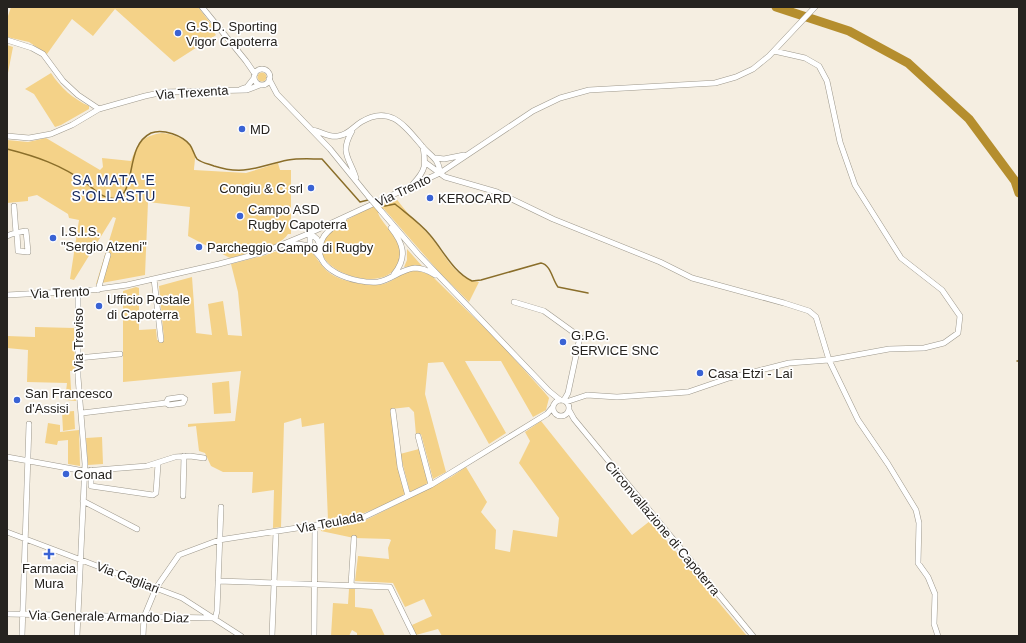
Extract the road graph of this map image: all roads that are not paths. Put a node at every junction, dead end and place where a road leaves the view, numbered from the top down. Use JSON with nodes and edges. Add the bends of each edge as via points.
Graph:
{"nodes":[{"id":1,"x":202,"y":7,"type":"edge"},
{"id":2,"x":815,"y":7,"type":"edge"},
{"id":3,"x":7,"y":40,"type":"edge"},
{"id":4,"x":774,"y":51,"type":"junction"},
{"id":5,"x":246,"y":61,"type":"junction"},
{"id":6,"x":260,"y":70,"type":"junction"},
{"id":7,"x":254,"y":76,"type":"junction"},
{"id":8,"x":269,"y":79,"type":"junction"},
{"id":9,"x":262,"y":85,"type":"junction"},
{"id":10,"x":238,"y":89,"type":"junction"},
{"id":11,"x":277,"y":94,"type":"junction"},
{"id":12,"x":99,"y":109,"type":"junction"},
{"id":13,"x":354,"y":128,"type":"junction"},
{"id":14,"x":312,"y":130,"type":"junction"},
{"id":15,"x":7,"y":136,"type":"edge"},
{"id":16,"x":423,"y":147,"type":"junction"},
{"id":17,"x":468,"y":154,"type":"junction"},
{"id":18,"x":436,"y":158,"type":"junction"},
{"id":19,"x":426,"y":163,"type":"junction"},
{"id":20,"x":440,"y":172,"type":"junction"},
{"id":21,"x":356,"y":180,"type":"junction"},
{"id":22,"x":411,"y":186,"type":"junction"},
{"id":23,"x":14,"y":206,"type":"dead end"},
{"id":24,"x":349,"y":215,"type":"junction"},
{"id":25,"x":386,"y":218,"type":"junction"},
{"id":26,"x":310,"y":233,"type":"junction"},
{"id":27,"x":7,"y":236,"type":"edge"},
{"id":28,"x":320,"y":245,"type":"junction"},
{"id":29,"x":310,"y":246,"type":"junction"},
{"id":30,"x":272,"y":249,"type":"junction"},
{"id":31,"x":108,"y":255,"type":"dead end"},
{"id":32,"x":322,"y":259,"type":"junction"},
{"id":33,"x":393,"y":276,"type":"junction"},
{"id":34,"x":154,"y":279,"type":"junction"},
{"id":35,"x":451,"y":289,"type":"junction"},
{"id":36,"x":98,"y":290,"type":"junction"},
{"id":37,"x":78,"y":292,"type":"junction"},
{"id":38,"x":7,"y":295,"type":"edge"},
{"id":39,"x":514,"y":302,"type":"dead end"},
{"id":40,"x":161,"y":340,"type":"dead end"},
{"id":41,"x":120,"y":354,"type":"dead end"},
{"id":42,"x":78,"y":358,"type":"junction"},
{"id":43,"x":829,"y":360,"type":"junction"},
{"id":44,"x":550,"y":391,"type":"junction"},
{"id":45,"x":573,"y":399,"type":"junction"},
{"id":46,"x":563,"y":400,"type":"junction"},
{"id":47,"x":166,"y":403,"type":"dead end"},
{"id":48,"x":553,"y":406,"type":"junction"},
{"id":49,"x":569,"y":409,"type":"junction"},
{"id":50,"x":393,"y":411,"type":"dead end"},
{"id":51,"x":82,"y":413,"type":"junction"},
{"id":52,"x":547,"y":414,"type":"junction"},
{"id":53,"x":555,"y":414,"type":"junction"},
{"id":54,"x":564,"y":416,"type":"junction"},
{"id":55,"x":574,"y":419,"type":"junction"},
{"id":56,"x":29,"y":424,"type":"dead end"},
{"id":57,"x":418,"y":436,"type":"dead end"},
{"id":58,"x":184,"y":456,"type":"junction"},
{"id":59,"x":7,"y":457,"type":"edge"},
{"id":60,"x":204,"y":458,"type":"dead end"},
{"id":61,"x":27,"y":460,"type":"junction"},
{"id":62,"x":158,"y":464,"type":"junction"},
{"id":63,"x":91,"y":470,"type":"junction"},
{"id":64,"x":84,"y":471,"type":"junction"},
{"id":65,"x":431,"y":485,"type":"junction"},
{"id":66,"x":183,"y":496,"type":"dead end"},
{"id":67,"x":408,"y":496,"type":"junction"},
{"id":68,"x":83,"y":501,"type":"junction"},
{"id":69,"x":221,"y":507,"type":"dead end"},
{"id":70,"x":315,"y":526,"type":"junction"},
{"id":71,"x":137,"y":529,"type":"dead end"},
{"id":72,"x":7,"y":532,"type":"edge"},
{"id":73,"x":276,"y":532,"type":"junction"},
{"id":74,"x":354,"y":538,"type":"dead end"},
{"id":75,"x":24,"y":539,"type":"junction"},
{"id":76,"x":219,"y":540,"type":"junction"},
{"id":77,"x":79,"y":559,"type":"junction"},
{"id":78,"x":218,"y":581,"type":"junction"},
{"id":79,"x":274,"y":583,"type":"junction"},
{"id":80,"x":315,"y":584,"type":"junction"},
{"id":81,"x":351,"y":585,"type":"junction"},
{"id":82,"x":156,"y":588,"type":"junction"},
{"id":83,"x":7,"y":614,"type":"edge"},
{"id":84,"x":23,"y":614,"type":"junction"},
{"id":85,"x":77,"y":616,"type":"junction"},
{"id":86,"x":144,"y":617,"type":"junction"},
{"id":87,"x":213,"y":619,"type":"junction"},
{"id":88,"x":22,"y":636,"type":"edge"},
{"id":89,"x":77,"y":636,"type":"edge"},
{"id":90,"x":143,"y":636,"type":"edge"},
{"id":91,"x":242,"y":636,"type":"edge"},
{"id":92,"x":272,"y":636,"type":"edge"},
{"id":93,"x":314,"y":636,"type":"edge"},
{"id":94,"x":414,"y":636,"type":"edge"},
{"id":95,"x":753,"y":636,"type":"edge"},
{"id":96,"x":938,"y":636,"type":"edge"}],
"edges":[{"from":1,"to":5,"type":"street"},
{"from":2,"to":4,"type":"street","name":"Via Trento"},
{"from":3,"to":12,"type":"street","via":[[43,54],[63,81]]},
{"from":4,"to":17,"type":"street","name":"Via Trento","via":[[753,69],[715,84],[589,90],[560,98],[533,111]]},
{"from":4,"to":43,"type":"street","via":[[805,58],[820,66],[827,81],[840,142],[855,185],[901,258],[942,290],[960,316],[958,333],[944,343],[924,348],[889,349]]},
{"from":5,"to":6,"type":"street"},
{"from":5,"to":7,"type":"street"},
{"from":6,"to":7,"type":"street"},
{"from":6,"to":8,"type":"street","via":[[267,71]]},
{"from":7,"to":9,"type":"street","via":[[256,82]]},
{"from":7,"to":10,"type":"street","via":[[246,87]]},
{"from":8,"to":9,"type":"street"},
{"from":8,"to":11,"type":"street"},
{"from":9,"to":10,"type":"street","name":"Via Trexenta","via":[[248,90]]},
{"from":9,"to":11,"type":"street"},
{"from":10,"to":12,"type":"street","name":"Via Trexenta","via":[[164,92]]},
{"from":11,"to":14,"type":"street"},
{"from":12,"to":15,"type":"street","name":"Via Trexenta","via":[[51,134],[29,138]]},
{"from":13,"to":14,"type":"street","via":[[346,134],[331,137]]},
{"from":13,"to":16,"type":"street","via":[[368,118],[394,118],[408,127]]},
{"from":13,"to":21,"type":"street","via":[[348,137],[346,151],[348,164]]},
{"from":14,"to":21,"type":"street"},
{"from":16,"to":18,"type":"street"},
{"from":16,"to":19,"type":"street"},
{"from":17,"to":18,"type":"street"},
{"from":17,"to":20,"type":"street","name":"Via Trento"},
{"from":18,"to":20,"type":"street"},
{"from":19,"to":20,"type":"street"},
{"from":19,"to":22,"type":"street","via":[[419,178]]},
{"from":20,"to":22,"type":"street","name":"Via Trento"},
{"from":20,"to":43,"type":"street","via":[[445,178],[497,192],[553,219],[660,262],[692,278],[809,311],[816,317]]},
{"from":21,"to":25,"type":"street","bridge":true},
{"from":22,"to":24,"type":"street","name":"Via Trento"},
{"from":23,"to":27,"type":"street","via":[[16,233]]},
{"from":24,"to":26,"type":"street","name":"Via Trento"},
{"from":24,"to":28,"type":"street","via":[[326,234]]},
{"from":25,"to":33,"type":"street","via":[[403,248],[402,262]]},
{"from":25,"to":35,"type":"street"},
{"from":26,"to":28,"type":"street"},
{"from":26,"to":29,"type":"street"},
{"from":26,"to":30,"type":"street","name":"Via Trento"},
{"from":28,"to":32,"type":"street"},
{"from":29,"to":30,"type":"street","via":[[292,244],[277,250]]},
{"from":29,"to":32,"type":"street"},
{"from":30,"to":34,"type":"street","name":"Via Trento"},
{"from":31,"to":36,"type":"street"},
{"from":32,"to":33,"type":"street","via":[[331,271],[341,276],[380,282]]},
{"from":33,"to":35,"type":"street","via":[[410,269],[424,269]]},
{"from":34,"to":36,"type":"street","name":"Via Trento"},
{"from":34,"to":40,"type":"street"},
{"from":35,"to":44,"type":"street"},
{"from":36,"to":37,"type":"street","name":"Via Trento"},
{"from":37,"to":38,"type":"street","name":"Via Trento"},
{"from":37,"to":42,"type":"street","name":"Via Treviso"},
{"from":39,"to":46,"type":"street","via":[[544,311],[580,337],[568,393]]},
{"from":41,"to":42,"type":"street"},
{"from":42,"to":51,"type":"street","name":"Via Treviso"},
{"from":43,"to":45,"type":"street","via":[[790,363],[729,378],[688,392],[617,397],[587,395]]},
{"from":43,"to":96,"type":"street","via":[[858,420],[916,510],[919,523],[918,563],[928,577],[935,594],[934,624]]},
{"from":44,"to":46,"type":"street","name":"Circonvallazione di Capoterra"},
{"from":44,"to":48,"type":"street"},
{"from":45,"to":46,"type":"street"},
{"from":45,"to":49,"type":"street"},
{"from":46,"to":48,"type":"street"},
{"from":46,"to":49,"type":"street","name":"Circonvallazione di Capoterra"},
{"from":47,"to":51,"type":"street"},
{"from":48,"to":52,"type":"street"},
{"from":48,"to":53,"type":"street"},
{"from":49,"to":54,"type":"street"},
{"from":49,"to":55,"type":"street","name":"Circonvallazione di Capoterra"},
{"from":50,"to":67,"type":"street","via":[[400,467]]},
{"from":51,"to":64,"type":"street","name":"Via Treviso"},
{"from":52,"to":53,"type":"street"},
{"from":52,"to":65,"type":"street","name":"Via Teulada"},
{"from":53,"to":54,"type":"street"},
{"from":54,"to":55,"type":"street"},
{"from":55,"to":95,"type":"street","name":"Circonvallazione di Capoterra"},
{"from":56,"to":61,"type":"street"},
{"from":57,"to":65,"type":"street"},
{"from":58,"to":60,"type":"street"},
{"from":58,"to":62,"type":"street"},
{"from":58,"to":66,"type":"street"},
{"from":59,"to":61,"type":"street"},
{"from":61,"to":64,"type":"street"},
{"from":61,"to":75,"type":"street"},
{"from":62,"to":63,"type":"street"},
{"from":62,"to":63,"type":"street","via":[[156,492],[153,495],[91,486]]},
{"from":63,"to":64,"type":"street"},
{"from":64,"to":68,"type":"street","name":"Via Treviso"},
{"from":65,"to":67,"type":"street","name":"Via Teulada"},
{"from":67,"to":70,"type":"street","name":"Via Teulada","via":[[362,518]]},
{"from":68,"to":71,"type":"street"},
{"from":68,"to":77,"type":"street","name":"Via Treviso"},
{"from":69,"to":76,"type":"street"},
{"from":70,"to":73,"type":"street","name":"Via Teulada"},
{"from":70,"to":80,"type":"street"},
{"from":72,"to":75,"type":"street","name":"Via Cagliari"},
{"from":73,"to":76,"type":"street","name":"Via Teulada"},
{"from":73,"to":79,"type":"street"},
{"from":74,"to":81,"type":"street"},
{"from":75,"to":77,"type":"street","name":"Via Cagliari"},
{"from":75,"to":84,"type":"street"},
{"from":76,"to":78,"type":"street"},
{"from":76,"to":82,"type":"street","name":"Via Teulada","via":[[179,555]]},
{"from":77,"to":82,"type":"street","name":"Via Cagliari"},
{"from":77,"to":85,"type":"street","name":"Via Treviso"},
{"from":78,"to":79,"type":"street"},
{"from":78,"to":87,"type":"street","via":[[217,611]]},
{"from":79,"to":80,"type":"street"},
{"from":79,"to":92,"type":"street"},
{"from":80,"to":81,"type":"street"},
{"from":80,"to":93,"type":"street"},
{"from":81,"to":94,"type":"street","via":[[391,587]]},
{"from":82,"to":86,"type":"street","name":"Via Teulada"},
{"from":82,"to":87,"type":"street","name":"Via Cagliari","via":[[182,598]]},
{"from":83,"to":84,"type":"street","name":"Via Generale Armando Diaz"},
{"from":84,"to":85,"type":"street","name":"Via Generale Armando Diaz"},
{"from":84,"to":88,"type":"street"},
{"from":85,"to":86,"type":"street","name":"Via Generale Armando Diaz"},
{"from":85,"to":89,"type":"street","name":"Via Treviso"},
{"from":86,"to":87,"type":"street","name":"Via Generale Armando Diaz"},
{"from":86,"to":90,"type":"street","name":"Via Teulada"},
{"from":87,"to":91,"type":"street","name":"Via Cagliari"}]}
